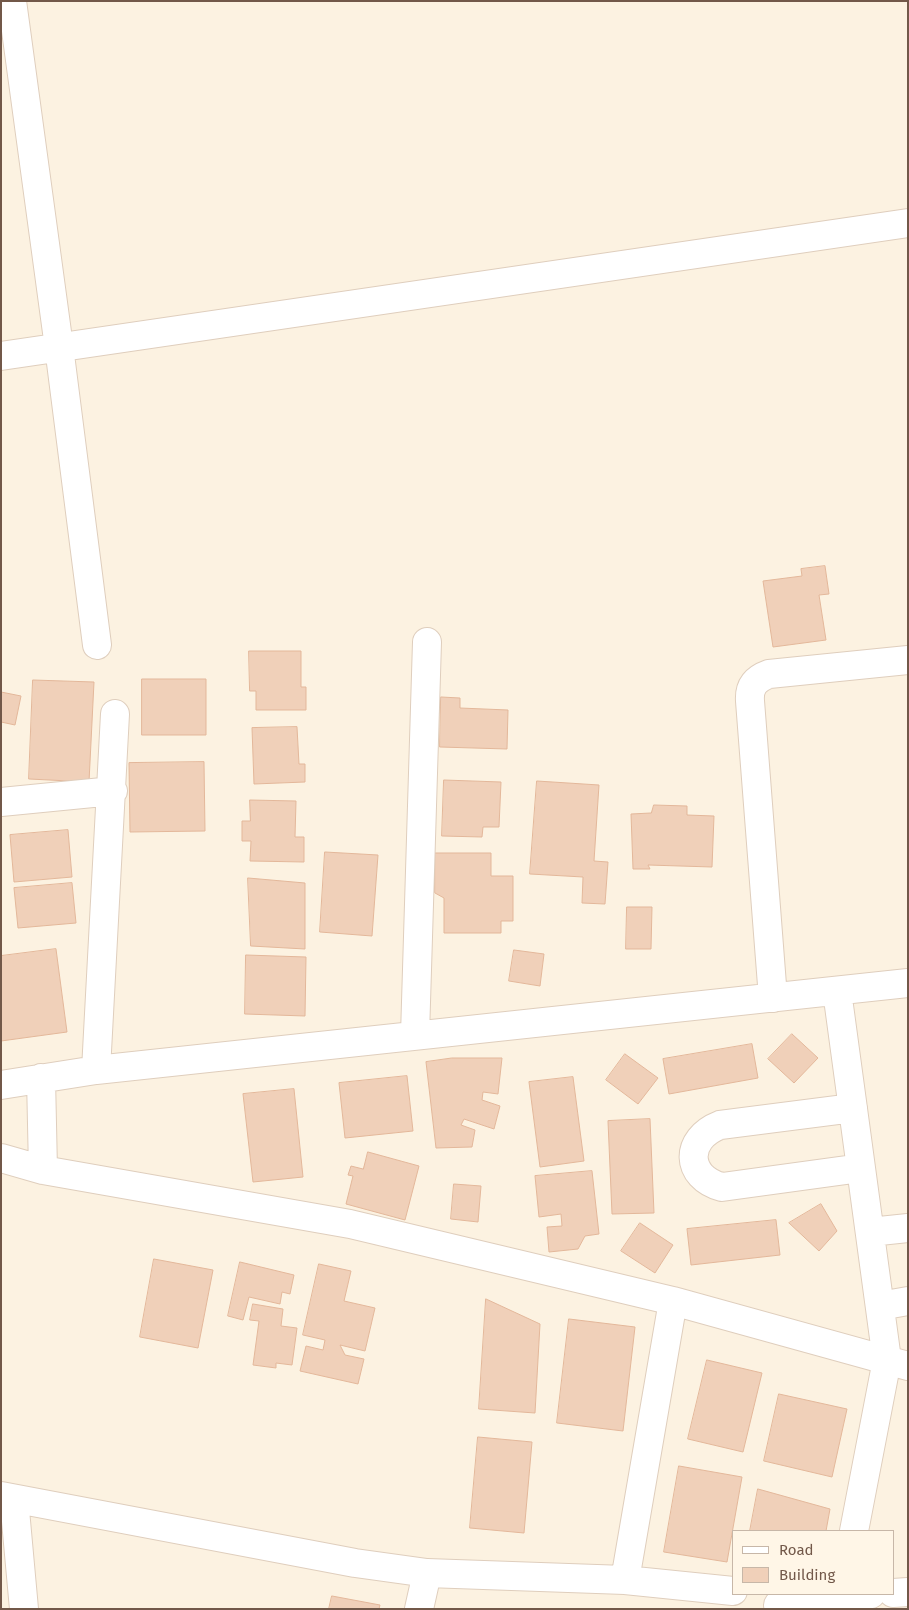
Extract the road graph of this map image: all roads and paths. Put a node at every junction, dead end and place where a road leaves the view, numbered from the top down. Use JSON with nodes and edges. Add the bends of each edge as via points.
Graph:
{"nodes":[{"id":1,"x":12,"y":1,"type":"edge"},
{"id":2,"x":908,"y":223,"type":"edge"},
{"id":3,"x":60,"y":347,"type":"junction"},
{"id":4,"x":1,"y":356,"type":"edge"},
{"id":5,"x":427,"y":642,"type":"dead end"},
{"id":6,"x":97,"y":646,"type":"dead end"},
{"id":7,"x":908,"y":660,"type":"edge"},
{"id":8,"x":116,"y":714,"type":"dead end"},
{"id":9,"x":112,"y":790,"type":"junction"},
{"id":10,"x":1,"y":802,"type":"edge"},
{"id":11,"x":908,"y":983,"type":"edge"},
{"id":12,"x":837,"y":991,"type":"junction"},
{"id":13,"x":773,"y":998,"type":"junction"},
{"id":14,"x":415,"y":1035,"type":"junction"},
{"id":15,"x":96,"y":1070,"type":"junction"},
{"id":16,"x":41,"y":1078,"type":"junction"},
{"id":17,"x":1,"y":1085,"type":"edge"},
{"id":18,"x":853,"y":1108,"type":"junction"},
{"id":19,"x":1,"y":1158,"type":"edge"},
{"id":20,"x":861,"y":1168,"type":"junction"},
{"id":21,"x":43,"y":1170,"type":"junction"},
{"id":22,"x":908,"y":1228,"type":"edge"},
{"id":23,"x":870,"y":1232,"type":"junction"},
{"id":24,"x":673,"y":1301,"type":"junction"},
{"id":25,"x":908,"y":1301,"type":"edge"},
{"id":26,"x":880,"y":1306,"type":"junction"},
{"id":27,"x":898,"y":1363,"type":"edge"},
{"id":28,"x":8,"y":1498,"type":"edge"},
{"id":29,"x":854,"y":1530,"type":"edge"},
{"id":30,"x":427,"y":1573,"type":"junction"},
{"id":31,"x":625,"y":1580,"type":"junction"},
{"id":32,"x":732,"y":1591,"type":"edge"},
{"id":33,"x":908,"y":1592,"type":"edge"},
{"id":34,"x":894,"y":1593,"type":"edge"},
{"id":35,"x":841,"y":1595,"type":"edge"},
{"id":36,"x":773,"y":1603,"type":"edge"},
{"id":37,"x":24,"y":1609,"type":"edge"},
{"id":38,"x":419,"y":1609,"type":"edge"}],
"edges":[{"from":1,"to":3,"type":"street"},
{"from":2,"to":3,"type":"street"},
{"from":3,"to":4,"type":"street"},
{"from":3,"to":6,"type":"street"},
{"from":5,"to":14,"type":"street"},
{"from":7,"to":13,"type":"street","via":[[769,674],[752,687],[750,701]]},
{"from":8,"to":9,"type":"street"},
{"from":9,"to":10,"type":"street"},
{"from":9,"to":15,"type":"street"},
{"from":11,"to":12,"type":"street"},
{"from":12,"to":13,"type":"street"},
{"from":12,"to":18,"type":"street"},
{"from":13,"to":14,"type":"street"},
{"from":14,"to":15,"type":"street"},
{"from":15,"to":16,"type":"street"},
{"from":16,"to":17,"type":"street"},
{"from":16,"to":21,"type":"street"},
{"from":18,"to":20,"type":"street"},
{"from":18,"to":20,"type":"street","via":[[720,1125],[700,1136],[693,1157],[702,1178],[722,1187]]},
{"from":19,"to":21,"type":"street"},
{"from":20,"to":23,"type":"street"},
{"from":21,"to":24,"type":"street","via":[[350,1224]]},
{"from":22,"to":23,"type":"street"},
{"from":23,"to":26,"type":"street"},
{"from":24,"to":27,"type":"street"},
{"from":24,"to":31,"type":"street"},
{"from":25,"to":26,"type":"street"},
{"from":26,"to":27,"type":"street"},
{"from":27,"to":29,"type":"street"},
{"from":28,"to":30,"type":"street","via":[[356,1563]]},
{"from":28,"to":37,"type":"street"},
{"from":30,"to":31,"type":"street"},
{"from":30,"to":38,"type":"street"},
{"from":31,"to":32,"type":"street"},
{"from":33,"to":34,"type":"street"},
{"from":35,"to":36,"type":"street"}]}
